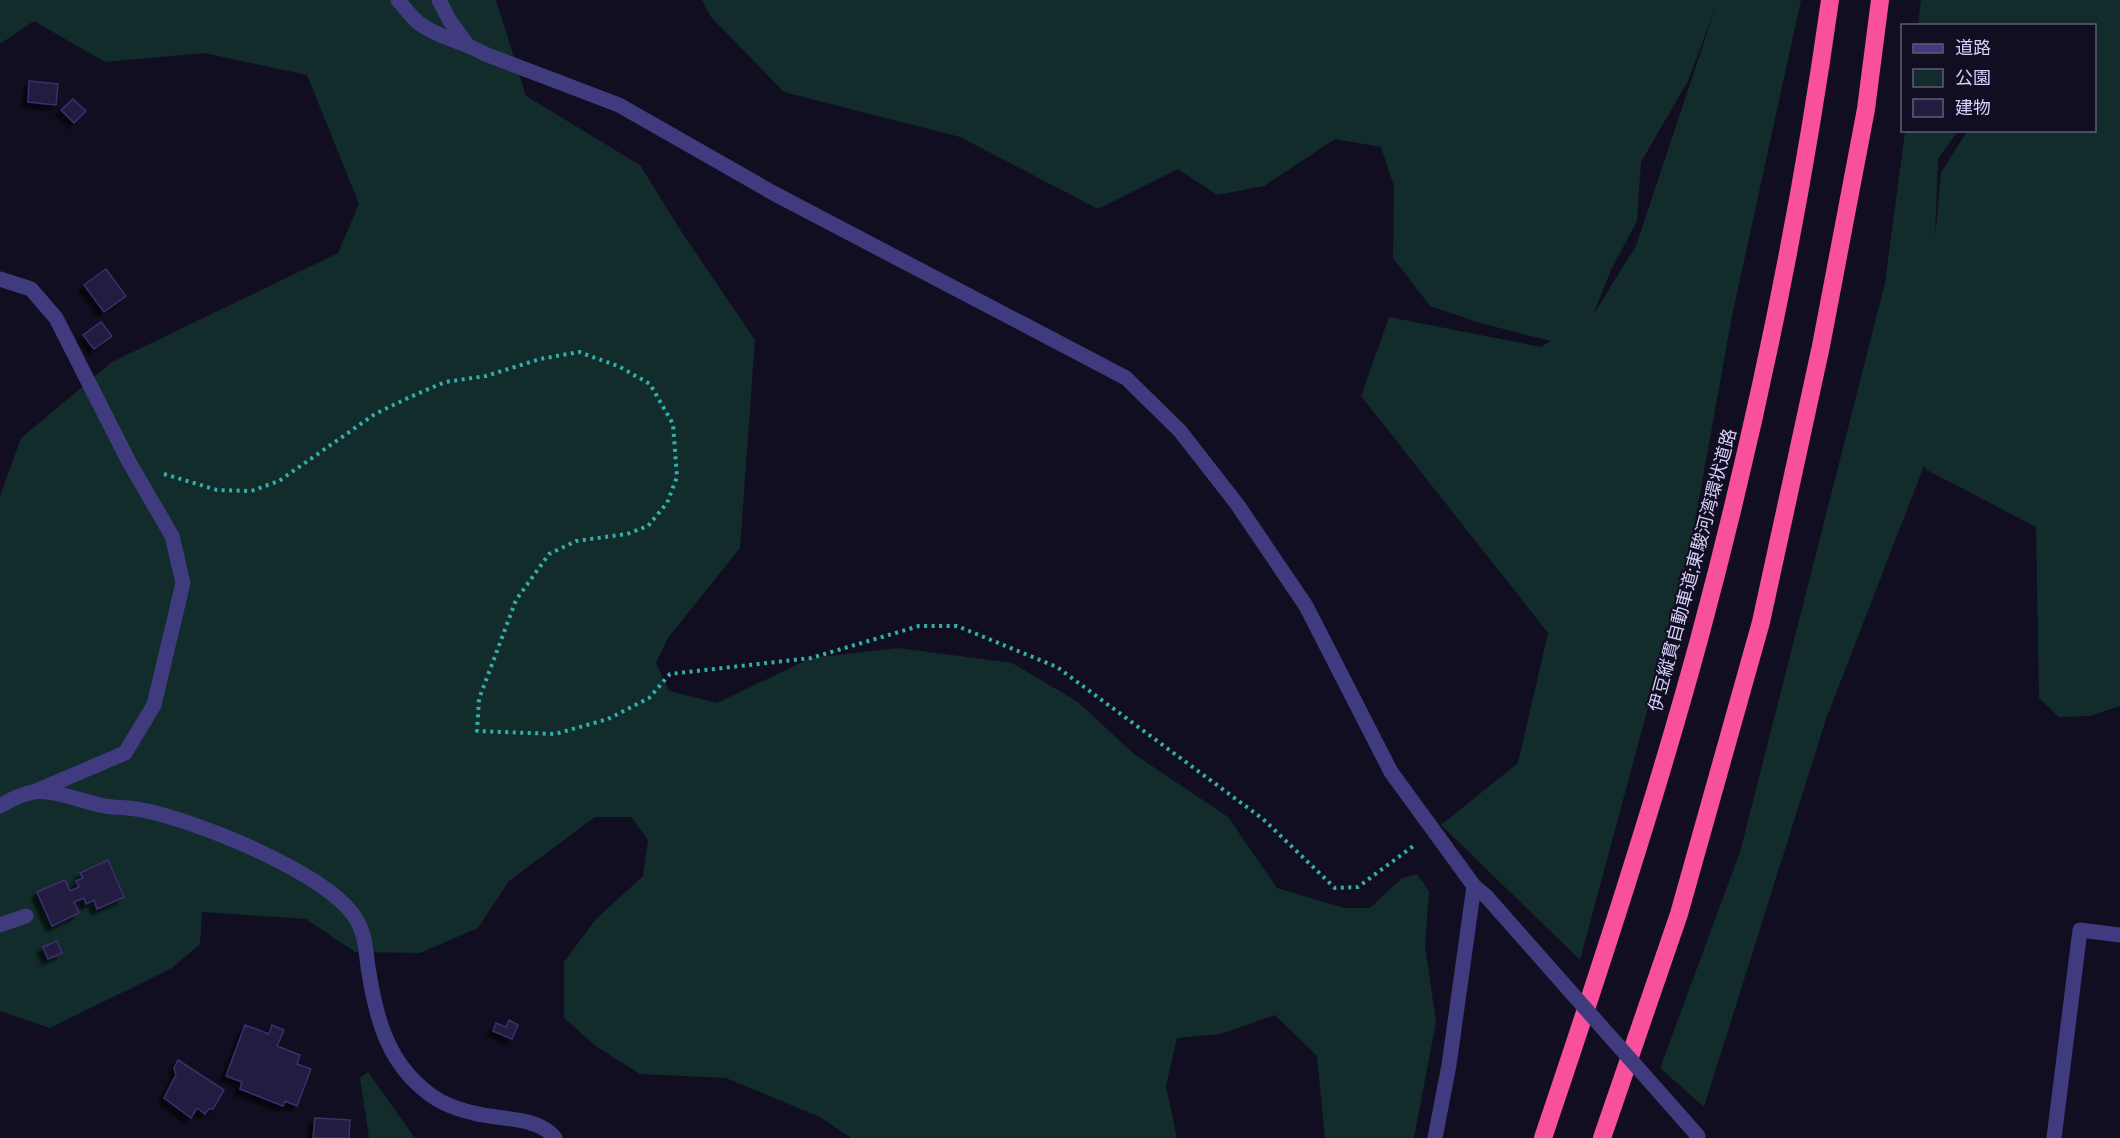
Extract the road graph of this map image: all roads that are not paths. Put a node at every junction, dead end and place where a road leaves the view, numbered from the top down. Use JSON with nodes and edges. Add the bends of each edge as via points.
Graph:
{"nodes":[{"id":1,"x":398,"y":0,"type":"edge"},
{"id":2,"x":439,"y":0,"type":"edge"},
{"id":3,"x":1830,"y":0,"type":"edge"},
{"id":4,"x":1880,"y":0,"type":"edge"},
{"id":5,"x":466,"y":43,"type":"junction"},
{"id":6,"x":0,"y":279,"type":"edge"},
{"id":7,"x":33,"y":792,"type":"junction"},
{"id":8,"x":0,"y":806,"type":"edge"},
{"id":9,"x":1480,"y":891,"type":"junction"},
{"id":10,"x":26,"y":916,"type":"dead end"},
{"id":11,"x":0,"y":925,"type":"edge"},
{"id":12,"x":2120,"y":935,"type":"edge"},
{"id":13,"x":1699,"y":1137,"type":"edge"},
{"id":14,"x":555,"y":1138,"type":"edge"},
{"id":15,"x":1435,"y":1138,"type":"edge"},
{"id":16,"x":1543,"y":1138,"type":"edge"},
{"id":17,"x":1602,"y":1138,"type":"edge"},
{"id":18,"x":2054,"y":1138,"type":"edge"}],
"edges":[{"from":1,"to":5,"type":"street","via":[[420,24]]},
{"from":2,"to":5,"type":"street"},
{"from":3,"to":16,"type":"highway","name":"伊豆縦貫自動車道;東駿河湾環状道路","via":[[1815,111],[1768,356],[1700,636],[1600,971]]},
{"from":4,"to":17,"type":"highway","via":[[1866,109],[1821,346],[1761,622],[1679,914]]},
{"from":5,"to":9,"type":"street","via":[[485,54],[619,105],[776,194],[1126,378],[1180,431],[1256,532],[1306,606],[1391,772]]},
{"from":6,"to":7,"type":"street","via":[[31,289],[56,318],[129,462],[172,536],[183,583],[154,705],[125,753]]},
{"from":7,"to":8,"type":"street"},
{"from":7,"to":14,"type":"street","via":[[136,809],[212,831],[284,864],[340,898],[356,919],[363,937],[381,1027],[393,1057],[409,1076],[441,1102],[474,1113],[534,1124]]},
{"from":9,"to":13,"type":"street","bridge":true},
{"from":9,"to":15,"type":"street"},
{"from":10,"to":11,"type":"street"},
{"from":12,"to":18,"type":"street","via":[[2080,930]]}]}
